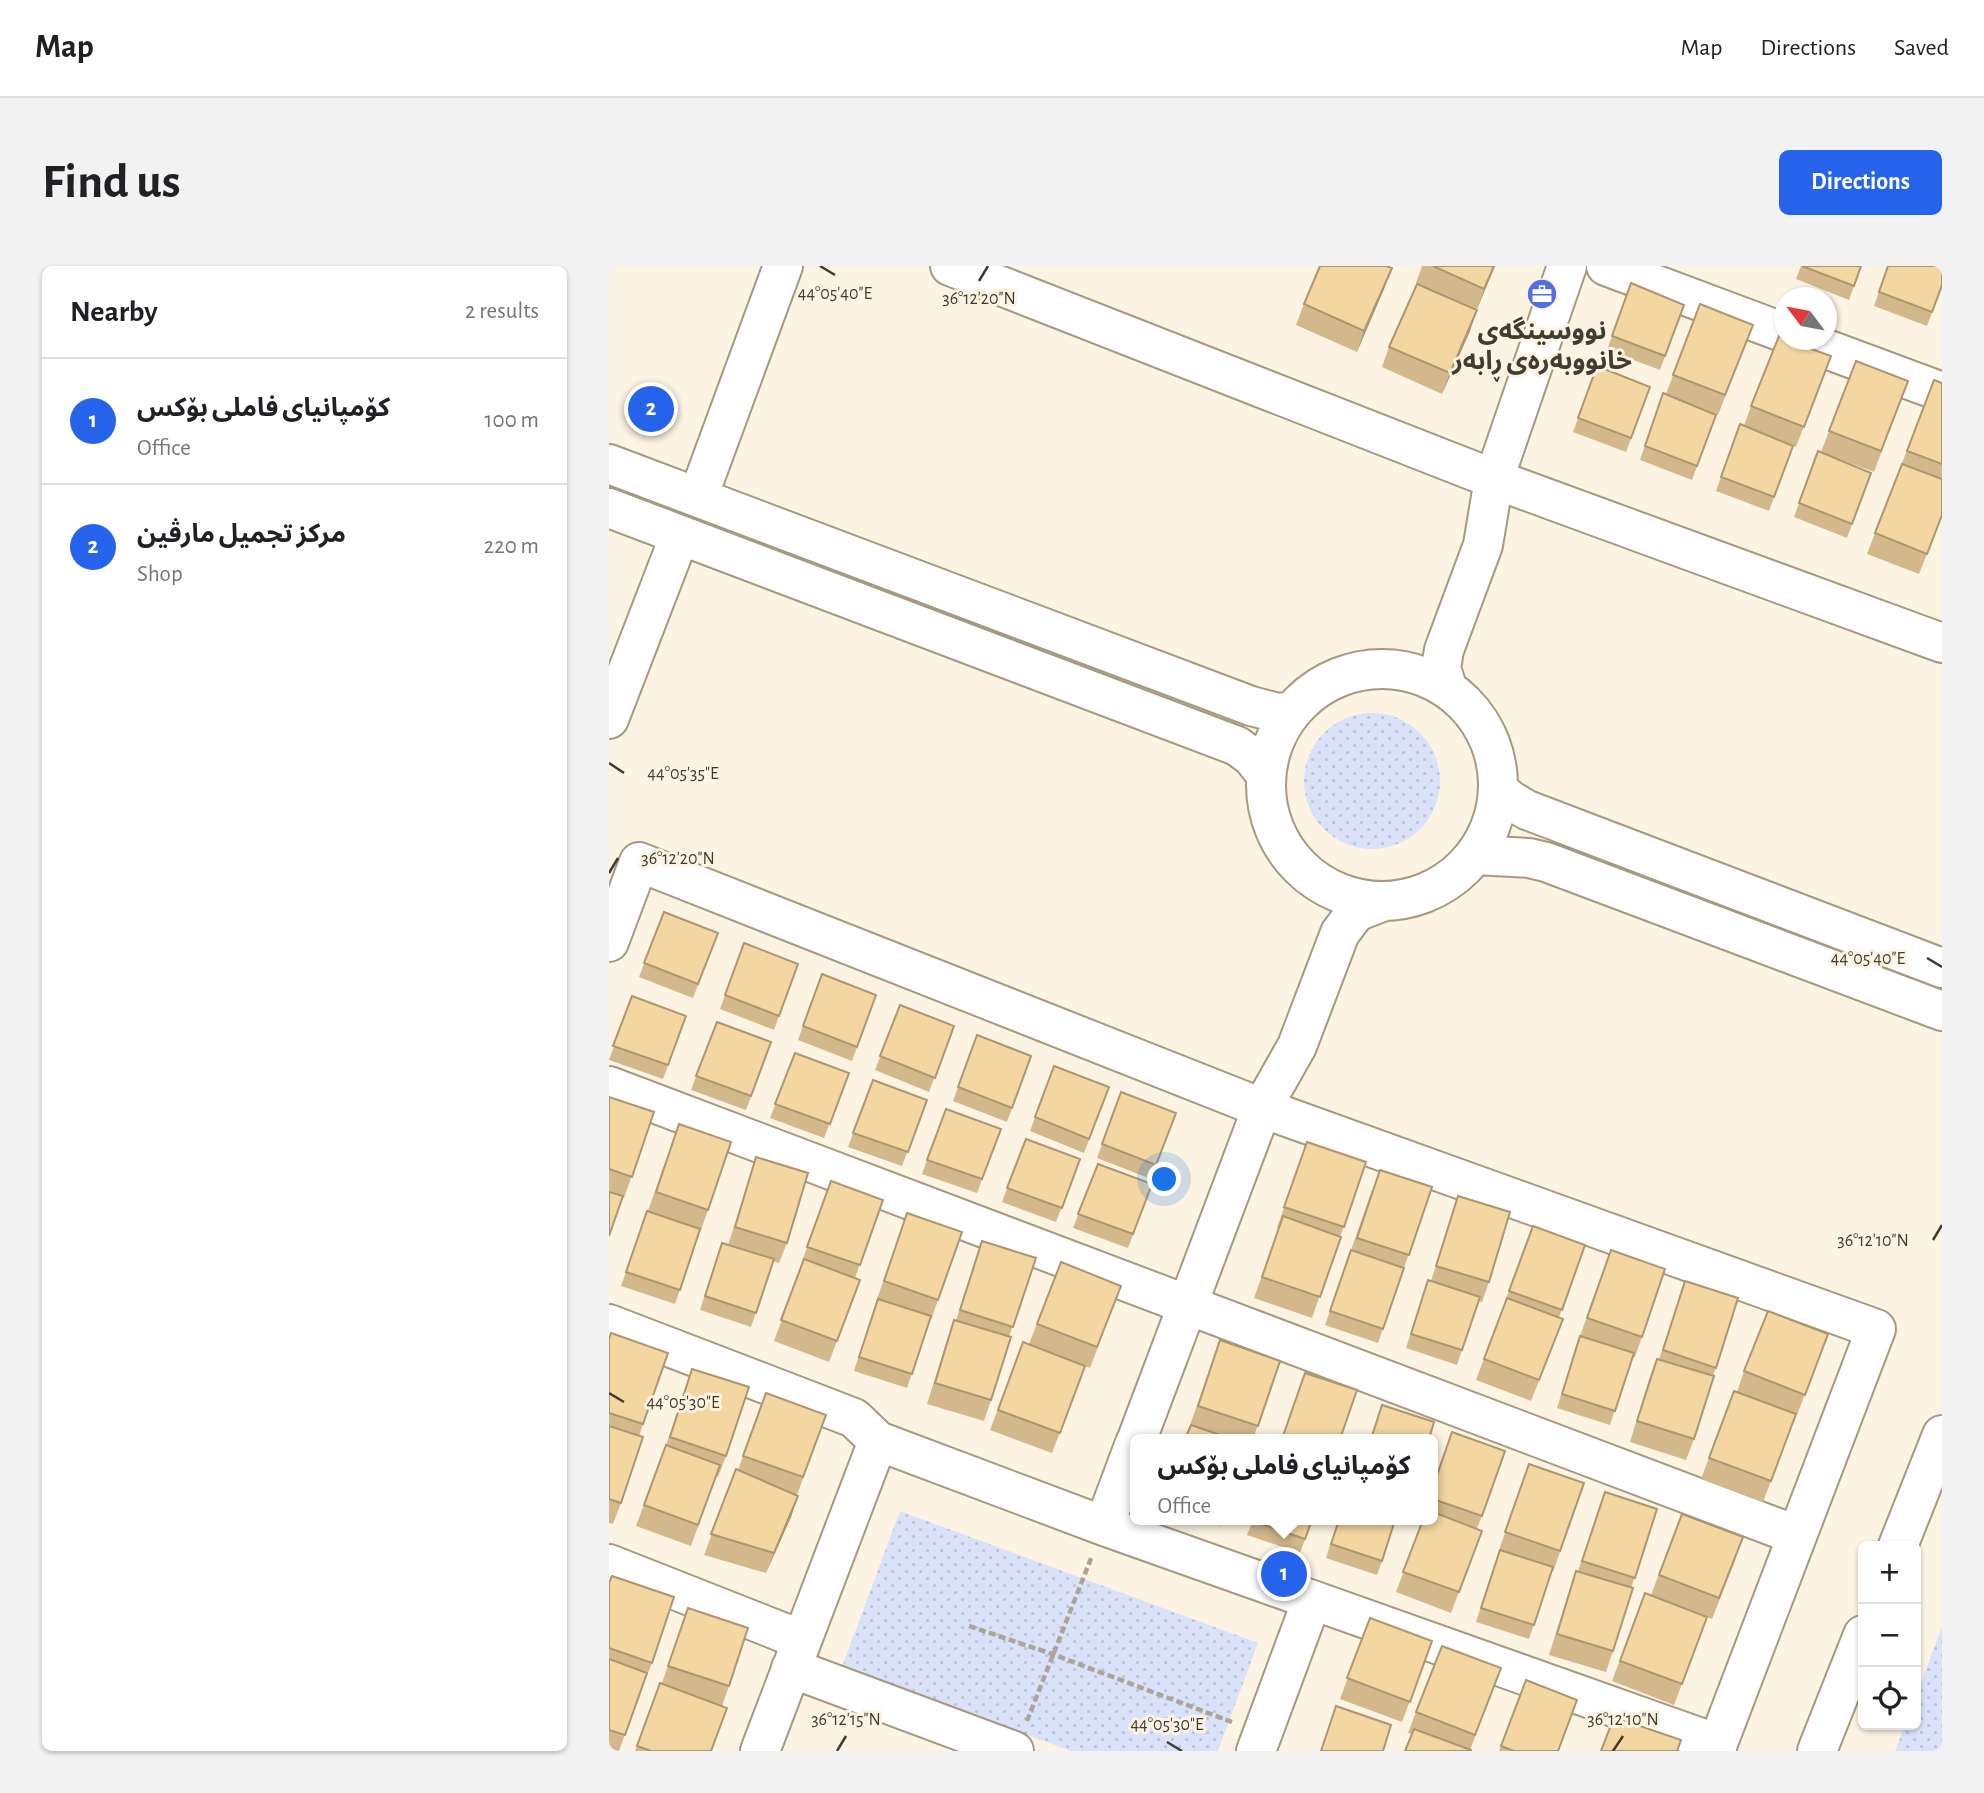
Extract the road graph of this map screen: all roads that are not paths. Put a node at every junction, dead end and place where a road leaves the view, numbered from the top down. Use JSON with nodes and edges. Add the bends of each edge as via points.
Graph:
{"nodes":[{"id":1,"x":783,"y":266,"type":"edge"},
{"id":2,"x":950,"y":266,"type":"edge"},
{"id":3,"x":1567,"y":266,"type":"edge"},
{"id":4,"x":1606,"y":266,"type":"edge"},
{"id":5,"x":1774,"y":329,"type":"edge"},
{"id":6,"x":1829,"y":350,"type":"edge"},
{"id":7,"x":1942,"y":392,"type":"edge"},
{"id":8,"x":609,"y":464,"type":"edge"},
{"id":9,"x":1494,"y":480,"type":"junction"},
{"id":10,"x":698,"y":498,"type":"junction"},
{"id":11,"x":609,"y":508,"type":"edge"},
{"id":12,"x":680,"y":535,"type":"junction"},
{"id":13,"x":1942,"y":643,"type":"edge"},
{"id":14,"x":1388,"y":668,"type":"junction"},
{"id":15,"x":1447,"y":687,"type":"junction"},
{"id":16,"x":1292,"y":711,"type":"junction"},
{"id":17,"x":609,"y":719,"type":"edge"},
{"id":18,"x":1266,"y":775,"type":"junction"},
{"id":19,"x":1499,"y":790,"type":"junction"},
{"id":20,"x":1475,"y":855,"type":"junction"},
{"id":21,"x":1313,"y":880,"type":"junction"},
{"id":22,"x":1382,"y":902,"type":"junction"},
{"id":23,"x":609,"y":942,"type":"edge"},
{"id":24,"x":1942,"y":968,"type":"edge"},
{"id":25,"x":1942,"y":1011,"type":"edge"},
{"id":26,"x":609,"y":1086,"type":"edge"},
{"id":27,"x":1262,"y":1108,"type":"junction"},
{"id":28,"x":1187,"y":1306,"type":"junction"},
{"id":29,"x":609,"y":1324,"type":"edge"},
{"id":30,"x":1139,"y":1434,"type":"edge"},
{"id":31,"x":1942,"y":1435,"type":"edge"},
{"id":32,"x":878,"y":1441,"type":"junction"},
{"id":33,"x":1130,"y":1457,"type":"edge"},
{"id":34,"x":1104,"y":1527,"type":"junction"},
{"id":35,"x":1796,"y":1535,"type":"junction"},
{"id":36,"x":1900,"y":1541,"type":"edge"},
{"id":37,"x":609,"y":1564,"type":"edge"},
{"id":38,"x":1312,"y":1600,"type":"junction"},
{"id":39,"x":1858,"y":1647,"type":"edge"},
{"id":40,"x":797,"y":1654,"type":"junction"},
{"id":41,"x":1019,"y":1739,"type":"edge"},
{"id":42,"x":1259,"y":1742,"type":"edge"},
{"id":43,"x":1717,"y":1747,"type":"edge"},
{"id":44,"x":760,"y":1751,"type":"edge"},
{"id":45,"x":1817,"y":1751,"type":"edge"}],
"edges":[{"from":1,"to":10,"type":"street"},
{"from":2,"to":9,"type":"street"},
{"from":3,"to":9,"type":"street"},
{"from":4,"to":5,"type":"street"},
{"from":6,"to":7,"type":"street"},
{"from":8,"to":10,"type":"street"},
{"from":9,"to":13,"type":"street"},
{"from":9,"to":14,"type":"street","via":[[1461,536],[1420,639],[1407,656]]},
{"from":9,"to":15,"type":"street","via":[[1483,545],[1444,650],[1441,668]]},
{"from":10,"to":16,"type":"street","via":[[1251,706],[1278,713]]},
{"from":11,"to":12,"type":"street"},
{"from":12,"to":17,"type":"street"},
{"from":12,"to":18,"type":"street","via":[[1237,746]]},
{"from":14,"to":15,"type":"street","via":[[1419,673]]},
{"from":14,"to":16,"type":"street","via":[[1352,671],[1319,686]]},
{"from":15,"to":19,"type":"street","via":[[1470,706],[1487,732]]},
{"from":16,"to":18,"type":"street","via":[[1274,741]]},
{"from":18,"to":21,"type":"street","via":[[1269,815],[1285,851]]},
{"from":19,"to":20,"type":"street","via":[[1488,835]]},
{"from":19,"to":24,"type":"street","via":[[1527,810]]},
{"from":20,"to":22,"type":"street","via":[[1457,875],[1434,890]]},
{"from":20,"to":25,"type":"street","via":[[1529,858],[1561,867]]},
{"from":21,"to":22,"type":"street","via":[[1345,897]]},
{"from":21,"to":27,"type":"street","via":[[1320,895],[1320,914],[1273,1036]]},
{"from":22,"to":27,"type":"street","via":[[1356,912],[1340,933],[1297,1046]]},
{"from":23,"to":27,"type":"street","via":[[639,862]]},
{"from":26,"to":28,"type":"street"},
{"from":27,"to":28,"type":"street"},
{"from":27,"to":35,"type":"street","via":[[1876,1329]]},
{"from":28,"to":30,"type":"street"},
{"from":28,"to":35,"type":"street"},
{"from":29,"to":32,"type":"street","via":[[853,1418]]},
{"from":31,"to":36,"type":"street"},
{"from":32,"to":34,"type":"street"},
{"from":32,"to":40,"type":"street"},
{"from":33,"to":34,"type":"street"},
{"from":34,"to":38,"type":"street"},
{"from":35,"to":43,"type":"street"},
{"from":37,"to":40,"type":"street"},
{"from":38,"to":42,"type":"street"},
{"from":38,"to":43,"type":"street"},
{"from":39,"to":45,"type":"street"},
{"from":40,"to":41,"type":"street"},
{"from":40,"to":44,"type":"street"}]}
